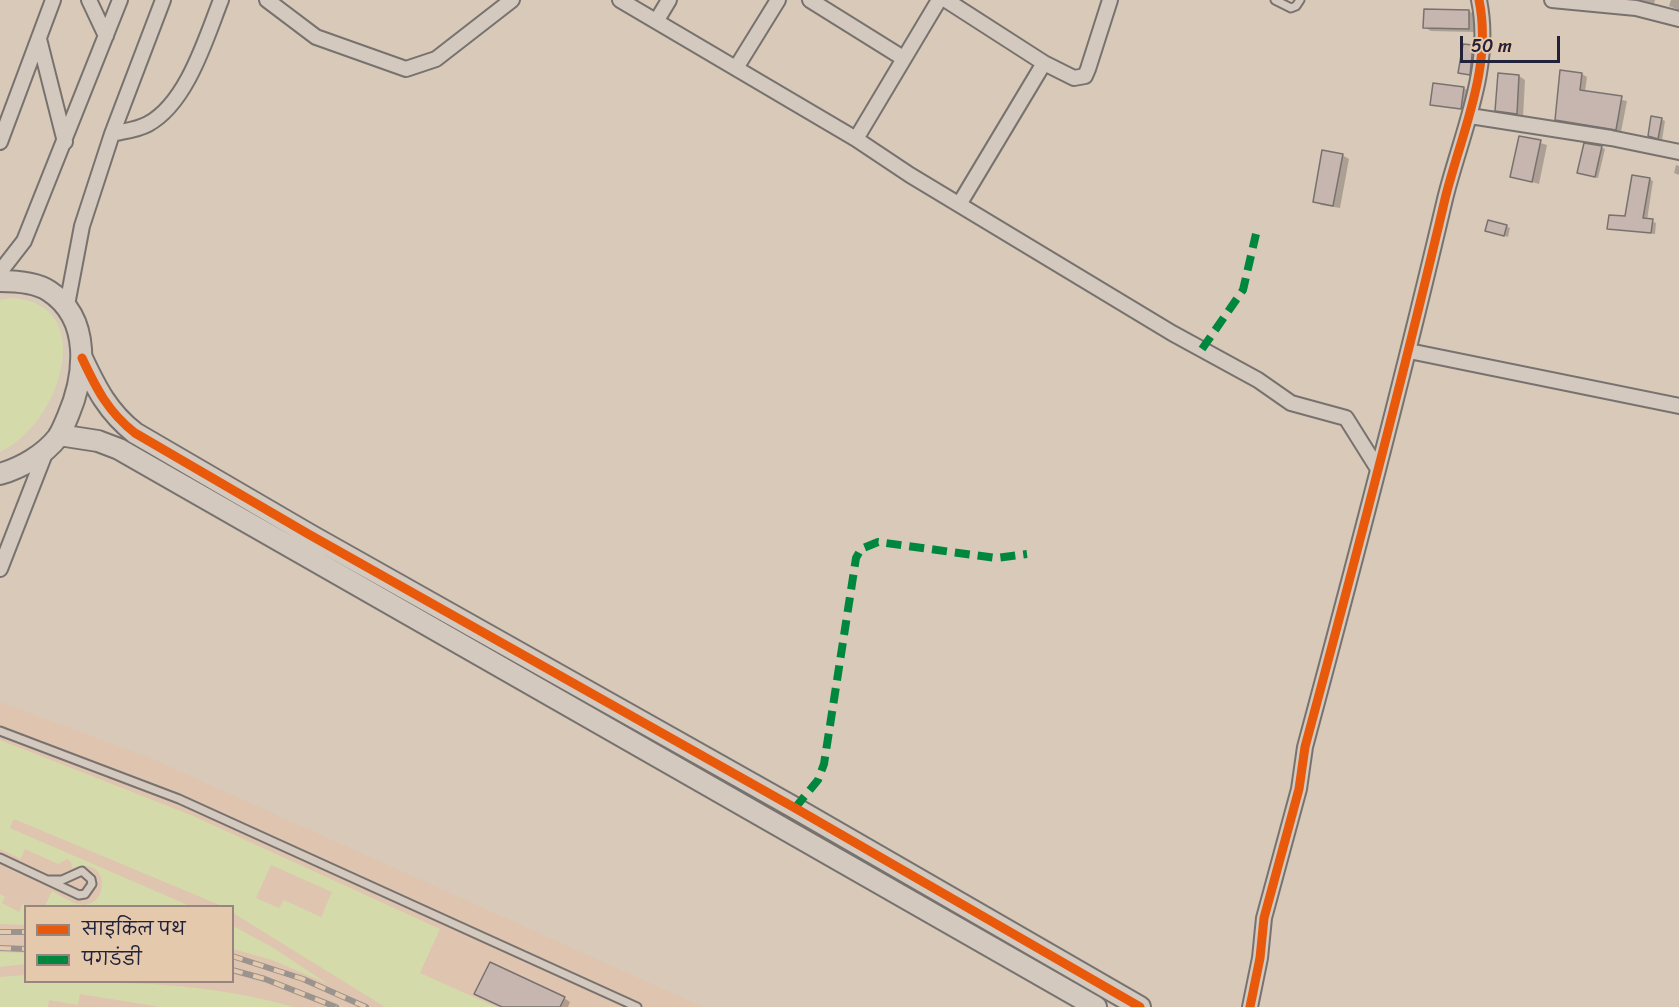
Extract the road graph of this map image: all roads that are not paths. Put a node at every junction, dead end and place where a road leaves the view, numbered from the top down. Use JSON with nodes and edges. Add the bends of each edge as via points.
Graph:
{"nodes":[{"id":1,"x":52,"y":0,"type":"edge"},
{"id":2,"x":89,"y":0,"type":"edge"},
{"id":3,"x":120,"y":0,"type":"edge"},
{"id":4,"x":163,"y":0,"type":"edge"},
{"id":5,"x":221,"y":0,"type":"edge"},
{"id":6,"x":267,"y":0,"type":"edge"},
{"id":7,"x":512,"y":0,"type":"edge"},
{"id":8,"x":620,"y":0,"type":"edge"},
{"id":9,"x":669,"y":0,"type":"edge"},
{"id":10,"x":778,"y":0,"type":"edge"},
{"id":11,"x":810,"y":0,"type":"edge"},
{"id":12,"x":939,"y":0,"type":"edge"},
{"id":13,"x":946,"y":0,"type":"edge"},
{"id":14,"x":1110,"y":0,"type":"edge"},
{"id":15,"x":1275,"y":0,"type":"edge"},
{"id":16,"x":1300,"y":0,"type":"edge"},
{"id":17,"x":1479,"y":0,"type":"edge"},
{"id":18,"x":1552,"y":0,"type":"edge"},
{"id":19,"x":1679,"y":19,"type":"edge"},
{"id":20,"x":657,"y":20,"type":"junction"},
{"id":21,"x":106,"y":36,"type":"junction"},
{"id":22,"x":39,"y":38,"type":"junction"},
{"id":23,"x":903,"y":58,"type":"junction"},
{"id":24,"x":1044,"y":63,"type":"junction"},
{"id":25,"x":736,"y":68,"type":"junction"},
{"id":26,"x":1470,"y":116,"type":"junction"},
{"id":27,"x":112,"y":134,"type":"junction"},
{"id":28,"x":856,"y":139,"type":"junction"},
{"id":29,"x":0,"y":142,"type":"edge"},
{"id":30,"x":65,"y":142,"type":"junction"},
{"id":31,"x":1679,"y":152,"type":"edge"},
{"id":32,"x":960,"y":203,"type":"junction"},
{"id":33,"x":0,"y":272,"type":"edge"},
{"id":34,"x":0,"y":281,"type":"edge"},
{"id":35,"x":67,"y":305,"type":"junction"},
{"id":36,"x":1409,"y":351,"type":"junction"},
{"id":37,"x":82,"y":358,"type":"junction"},
{"id":38,"x":1679,"y":406,"type":"edge"},
{"id":39,"x":53,"y":442,"type":"junction"},
{"id":40,"x":1378,"y":469,"type":"junction"},
{"id":41,"x":1,"y":474,"type":"edge"},
{"id":42,"x":0,"y":569,"type":"edge"},
{"id":43,"x":0,"y":731,"type":"edge"},
{"id":44,"x":0,"y":858,"type":"edge"},
{"id":45,"x":49,"y":880,"type":"junction"},
{"id":46,"x":637,"y":1007,"type":"edge"},
{"id":47,"x":1096,"y":1007,"type":"edge"},
{"id":48,"x":1140,"y":1007,"type":"edge"},
{"id":49,"x":1250,"y":1007,"type":"edge"}],
"edges":[{"from":1,"to":22,"type":"street"},
{"from":2,"to":21,"type":"street"},
{"from":3,"to":21,"type":"street"},
{"from":4,"to":27,"type":"street"},
{"from":5,"to":27,"type":"street","via":[[185,85],[158,117]]},
{"from":6,"to":7,"type":"street","via":[[316,37],[406,69],[436,59]]},
{"from":8,"to":20,"type":"street"},
{"from":9,"to":20,"type":"street"},
{"from":10,"to":25,"type":"street"},
{"from":11,"to":23,"type":"street"},
{"from":12,"to":23,"type":"street"},
{"from":13,"to":24,"type":"street"},
{"from":14,"to":24,"type":"street","via":[[1085,75],[1074,78]]},
{"from":15,"to":16,"type":"lane","via":[[1291,8]]},
{"from":17,"to":26,"type":"street","via":[[1483,45]]},
{"from":18,"to":19,"type":"street","via":[[1636,8]]},
{"from":20,"to":25,"type":"street"},
{"from":21,"to":30,"type":"street"},
{"from":22,"to":29,"type":"street"},
{"from":22,"to":30,"type":"street"},
{"from":23,"to":28,"type":"street"},
{"from":24,"to":32,"type":"street"},
{"from":25,"to":28,"type":"street"},
{"from":26,"to":31,"type":"street"},
{"from":26,"to":36,"type":"street","via":[[1456,156]]},
{"from":27,"to":35,"type":"street","via":[[82,226]]},
{"from":28,"to":32,"type":"street"},
{"from":30,"to":33,"type":"street","via":[[24,241]]},
{"from":32,"to":40,"type":"street","via":[[1291,403],[1346,418]]},
{"from":34,"to":35,"type":"street","via":[[48,290]]},
{"from":35,"to":37,"type":"street","via":[[80,334]]},
{"from":36,"to":38,"type":"street"},
{"from":36,"to":40,"type":"street"},
{"from":37,"to":39,"type":"street","via":[[72,406]]},
{"from":37,"to":48,"type":"street","via":[[106,406],[135,433]]},
{"from":39,"to":41,"type":"street","via":[[21,466]]},
{"from":39,"to":42,"type":"street"},
{"from":39,"to":47,"type":"street","via":[[98,441],[119,449]]},
{"from":40,"to":49,"type":"street","via":[[1264,918]]},
{"from":43,"to":46,"type":"lane","via":[[179,799]]},
{"from":44,"to":45,"type":"lane"},
{"from":45,"to":45,"type":"lane","via":[[79,895],[85,894],[92,884],[82,871],[62,880]]}]}
